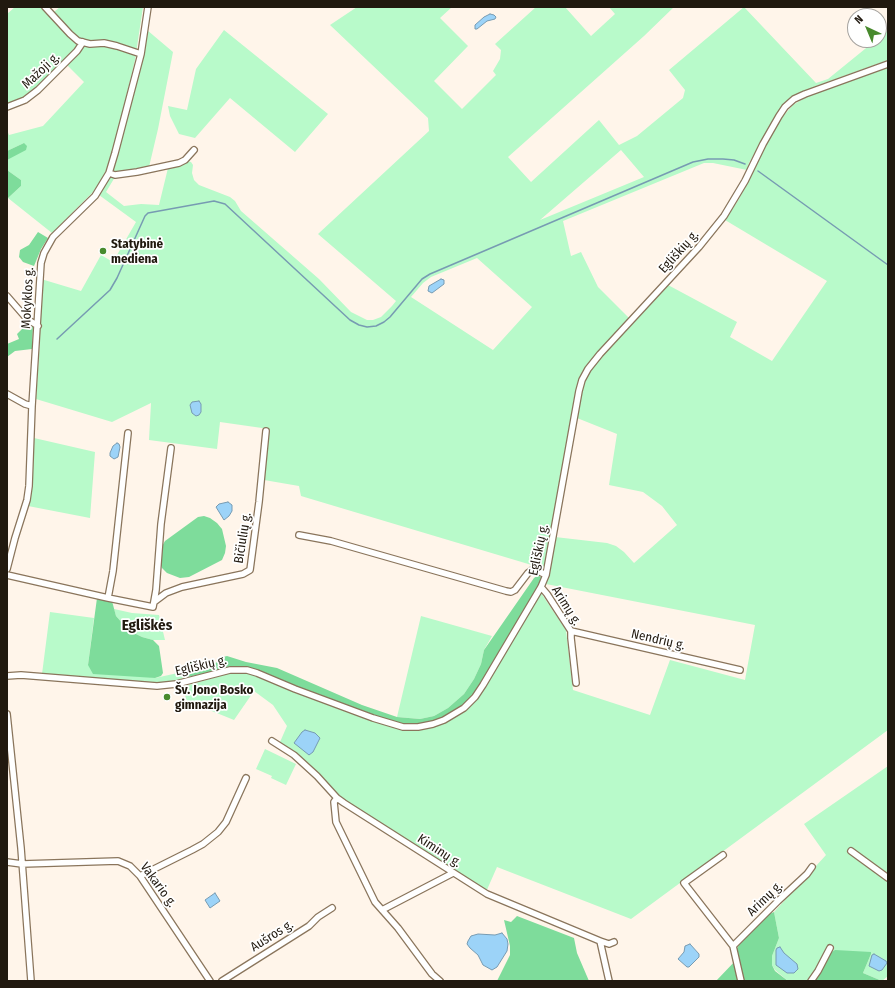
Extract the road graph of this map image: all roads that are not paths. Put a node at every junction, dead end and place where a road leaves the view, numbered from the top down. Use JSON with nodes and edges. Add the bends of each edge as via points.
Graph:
{"nodes":[{"id":1,"x":45,"y":7,"type":"edge"},
{"id":2,"x":148,"y":7,"type":"edge"},
{"id":3,"x":83,"y":42,"type":"junction"},
{"id":4,"x":141,"y":54,"type":"junction"},
{"id":5,"x":888,"y":64,"type":"edge"},
{"id":6,"x":7,"y":108,"type":"edge"},
{"id":7,"x":194,"y":150,"type":"dead end"},
{"id":8,"x":109,"y":174,"type":"junction"},
{"id":9,"x":7,"y":296,"type":"edge"},
{"id":10,"x":38,"y":326,"type":"junction"},
{"id":11,"x":7,"y":394,"type":"edge"},
{"id":12,"x":32,"y":406,"type":"junction"},
{"id":13,"x":266,"y":431,"type":"dead end"},
{"id":14,"x":128,"y":433,"type":"dead end"},
{"id":15,"x":171,"y":448,"type":"dead end"},
{"id":16,"x":299,"y":535,"type":"dead end"},
{"id":17,"x":7,"y":569,"type":"edge"},
{"id":18,"x":546,"y":574,"type":"junction"},
{"id":19,"x":7,"y":575,"type":"edge"},
{"id":20,"x":541,"y":587,"type":"junction"},
{"id":21,"x":108,"y":598,"type":"junction"},
{"id":22,"x":154,"y":605,"type":"junction"},
{"id":23,"x":572,"y":631,"type":"junction"},
{"id":24,"x":740,"y":670,"type":"dead end"},
{"id":25,"x":7,"y":676,"type":"edge"},
{"id":26,"x":576,"y":683,"type":"dead end"},
{"id":27,"x":7,"y":714,"type":"edge"},
{"id":28,"x":272,"y":741,"type":"dead end"},
{"id":29,"x":246,"y":778,"type":"dead end"},
{"id":30,"x":337,"y":798,"type":"junction"},
{"id":31,"x":851,"y":851,"type":"dead end"},
{"id":32,"x":723,"y":855,"type":"dead end"},
{"id":33,"x":7,"y":862,"type":"edge"},
{"id":34,"x":22,"y":864,"type":"junction"},
{"id":35,"x":812,"y":867,"type":"dead end"},
{"id":36,"x":453,"y":873,"type":"junction"},
{"id":37,"x":140,"y":876,"type":"junction"},
{"id":38,"x":888,"y":878,"type":"edge"},
{"id":39,"x":332,"y":908,"type":"dead end"},
{"id":40,"x":382,"y":910,"type":"junction"},
{"id":41,"x":600,"y":941,"type":"junction"},
{"id":42,"x":614,"y":942,"type":"dead end"},
{"id":43,"x":734,"y":946,"type":"junction"},
{"id":44,"x":830,"y":948,"type":"dead end"},
{"id":45,"x":31,"y":981,"type":"edge"},
{"id":46,"x":210,"y":981,"type":"edge"},
{"id":47,"x":222,"y":981,"type":"edge"},
{"id":48,"x":440,"y":981,"type":"edge"},
{"id":49,"x":609,"y":981,"type":"edge"},
{"id":50,"x":741,"y":981,"type":"edge"},
{"id":51,"x":811,"y":981,"type":"edge"}],
"edges":[{"from":1,"to":3,"type":"street","via":[[70,34]]},
{"from":2,"to":4,"type":"street","name":"Mokyklos g."},
{"from":3,"to":4,"type":"street","via":[[104,43]]},
{"from":3,"to":6,"type":"street","name":"Mažoji g.","via":[[38,90],[25,100]]},
{"from":4,"to":8,"type":"street","name":"Mokyklos g."},
{"from":5,"to":18,"type":"street","name":"Egliškių g.","via":[[805,94],[785,108],[778,116],[742,187],[724,216],[588,369],[579,391]]},
{"from":7,"to":8,"type":"street","via":[[179,163],[137,172]]},
{"from":8,"to":10,"type":"street","name":"Mokyklos g.","via":[[94,196],[52,237],[44,253],[39,275]]},
{"from":9,"to":10,"type":"street","via":[[27,319]]},
{"from":10,"to":12,"type":"street","name":"Mokyklos g."},
{"from":11,"to":12,"type":"street"},
{"from":12,"to":17,"type":"street","name":"Mokyklos g.","via":[[28,493]]},
{"from":13,"to":22,"type":"street","name":"Bičiulių g.","via":[[250,570],[243,574],[182,587],[166,593]]},
{"from":14,"to":21,"type":"street"},
{"from":15,"to":22,"type":"street"},
{"from":16,"to":18,"type":"street","via":[[331,541],[511,592],[532,570]]},
{"from":18,"to":20,"type":"street","name":"Egliškių g."},
{"from":19,"to":21,"type":"street"},
{"from":20,"to":23,"type":"street","name":"Arimų g."},
{"from":20,"to":25,"type":"street","name":"Egliškių g.","via":[[483,685],[469,703],[444,720],[418,727],[403,727],[373,718],[247,670],[230,670],[176,684],[157,686]]},
{"from":21,"to":22,"type":"street"},
{"from":23,"to":24,"type":"street","name":"Nendrių g."},
{"from":23,"to":26,"type":"street","name":"Arimų g."},
{"from":27,"to":34,"type":"street"},
{"from":28,"to":30,"type":"street","name":"Kiminų g.","via":[[294,755]]},
{"from":29,"to":37,"type":"street","via":[[226,822],[218,832],[204,844]]},
{"from":30,"to":36,"type":"street","name":"Kiminų g."},
{"from":30,"to":40,"type":"street","via":[[334,808],[339,830],[375,902]]},
{"from":31,"to":38,"type":"street"},
{"from":32,"to":43,"type":"street","via":[[684,883]]},
{"from":33,"to":34,"type":"street","name":"Vakario g."},
{"from":34,"to":37,"type":"street","name":"Vakario g.","via":[[118,861],[130,866]]},
{"from":34,"to":45,"type":"street"},
{"from":35,"to":43,"type":"street","name":"Arimų g."},
{"from":36,"to":40,"type":"street"},
{"from":36,"to":41,"type":"street","name":"Kiminų g.","via":[[487,894]]},
{"from":37,"to":46,"type":"street","name":"Vakario g."},
{"from":39,"to":47,"type":"street","name":"Aušros g.","via":[[309,926]]},
{"from":40,"to":48,"type":"street"},
{"from":41,"to":42,"type":"street","name":"Kiminų g.","via":[[609,944]]},
{"from":41,"to":49,"type":"street"},
{"from":43,"to":50,"type":"street"},
{"from":44,"to":51,"type":"street"}]}
